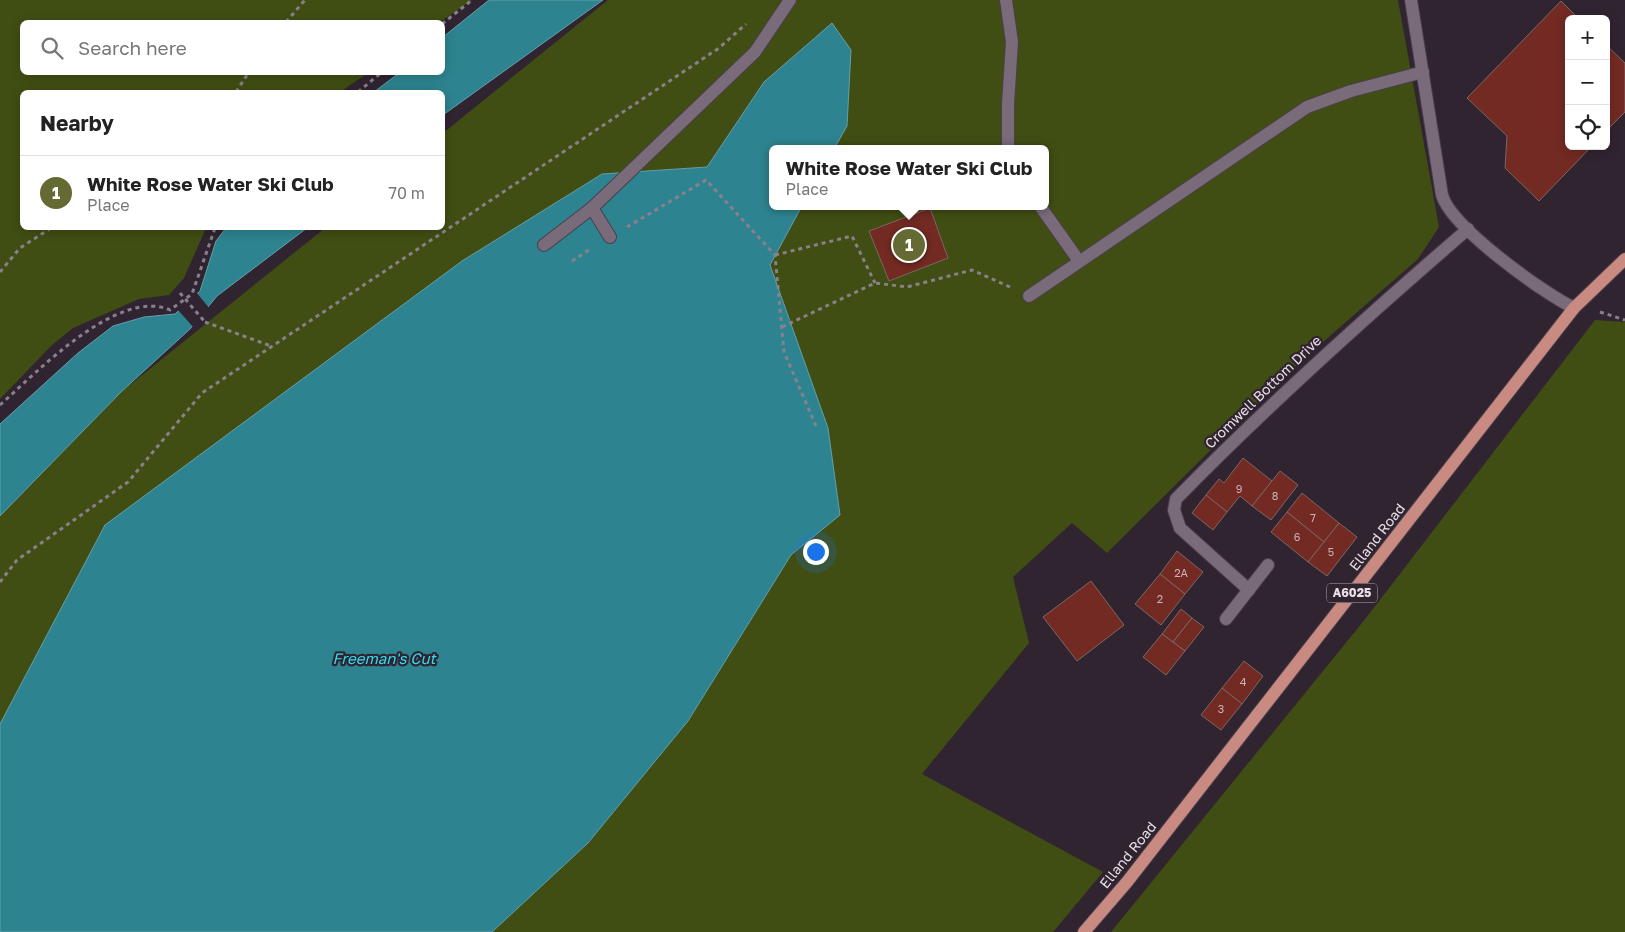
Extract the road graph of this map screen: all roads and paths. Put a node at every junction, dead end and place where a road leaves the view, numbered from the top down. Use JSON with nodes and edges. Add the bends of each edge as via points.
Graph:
{"nodes":[{"id":1,"x":306,"y":0,"type":"edge"},
{"id":2,"x":472,"y":0,"type":"edge"},
{"id":3,"x":790,"y":0,"type":"edge"},
{"id":4,"x":1006,"y":0,"type":"edge"},
{"id":5,"x":1411,"y":0,"type":"edge"},
{"id":6,"x":753,"y":18,"type":"dead end"},
{"id":7,"x":288,"y":20,"type":"edge"},
{"id":8,"x":445,"y":22,"type":"edge"},
{"id":9,"x":1423,"y":72,"type":"junction"},
{"id":10,"x":247,"y":75,"type":"edge"},
{"id":11,"x":378,"y":75,"type":"edge"},
{"id":12,"x":237,"y":90,"type":"edge"},
{"id":13,"x":360,"y":90,"type":"edge"},
{"id":14,"x":1008,"y":145,"type":"edge"},
{"id":15,"x":592,"y":208,"type":"junction"},
{"id":16,"x":1043,"y":210,"type":"edge"},
{"id":17,"x":1468,"y":229,"type":"junction"},
{"id":18,"x":48,"y":230,"type":"edge"},
{"id":19,"x":215,"y":230,"type":"edge"},
{"id":20,"x":610,"y":237,"type":"junction"},
{"id":21,"x":544,"y":245,"type":"dead end"},
{"id":22,"x":776,"y":255,"type":"junction"},
{"id":23,"x":1625,"y":259,"type":"edge"},
{"id":24,"x":572,"y":261,"type":"dead end"},
{"id":25,"x":1079,"y":262,"type":"junction"},
{"id":26,"x":0,"y":272,"type":"edge"},
{"id":27,"x":875,"y":283,"type":"junction"},
{"id":28,"x":180,"y":293,"type":"dead end"},
{"id":29,"x":1030,"y":296,"type":"joint"},
{"id":30,"x":1574,"y":308,"type":"junction"},
{"id":31,"x":782,"y":327,"type":"junction"},
{"id":32,"x":271,"y":346,"type":"junction"},
{"id":33,"x":0,"y":405,"type":"edge"},
{"id":34,"x":816,"y":426,"type":"dead end"},
{"id":35,"x":1268,"y":565,"type":"dead end"},
{"id":36,"x":0,"y":582,"type":"edge"},
{"id":37,"x":1249,"y":590,"type":"junction"},
{"id":38,"x":1226,"y":619,"type":"dead end"},
{"id":39,"x":1084,"y":932,"type":"edge"}],
"edges":[{"from":1,"to":7,"type":"path"},
{"from":2,"to":8,"type":"path"},
{"from":3,"to":15,"type":"street","via":[[755,52]]},
{"from":4,"to":14,"type":"street","via":[[1012,42]]},
{"from":5,"to":9,"type":"street"},
{"from":6,"to":32,"type":"path","via":[[719,48]]},
{"from":9,"to":17,"type":"street","via":[[1444,200]]},
{"from":9,"to":25,"type":"street","via":[[1351,91],[1307,107]]},
{"from":10,"to":12,"type":"path"},
{"from":11,"to":13,"type":"path"},
{"from":15,"to":20,"type":"street"},
{"from":15,"to":21,"type":"street"},
{"from":16,"to":25,"type":"street"},
{"from":17,"to":30,"type":"street","via":[[1523,277]]},
{"from":17,"to":37,"type":"street","name":"Cromwell Bottom Drive","via":[[1349,332],[1227,446],[1176,499],[1174,510],[1180,528]]},
{"from":18,"to":26,"type":"path","via":[[20,248]]},
{"from":19,"to":33,"type":"path","via":[[192,294],[170,310],[158,305],[120,313],[70,342]]},
{"from":20,"to":22,"type":"path","via":[[706,180]]},
{"from":20,"to":24,"type":"path"},
{"from":22,"to":27,"type":"path","via":[[852,236]]},
{"from":22,"to":31,"type":"path"},
{"from":23,"to":30,"type":"main road","name":"Elland Road","number":"A6025"},
{"from":25,"to":29,"type":"street"},
{"from":27,"to":29,"type":"path","via":[[907,287],[972,270]]},
{"from":27,"to":31,"type":"path"},
{"from":28,"to":32,"type":"path","bridge":true,"via":[[205,322]]},
{"from":30,"to":39,"type":"main road","name":"Elland Road","number":"A6025"},
{"from":31,"to":34,"type":"path","via":[[784,352]]},
{"from":32,"to":36,"type":"path","via":[[202,393],[128,482],[17,560]]},
{"from":35,"to":37,"type":"street"},
{"from":37,"to":38,"type":"street"}]}
